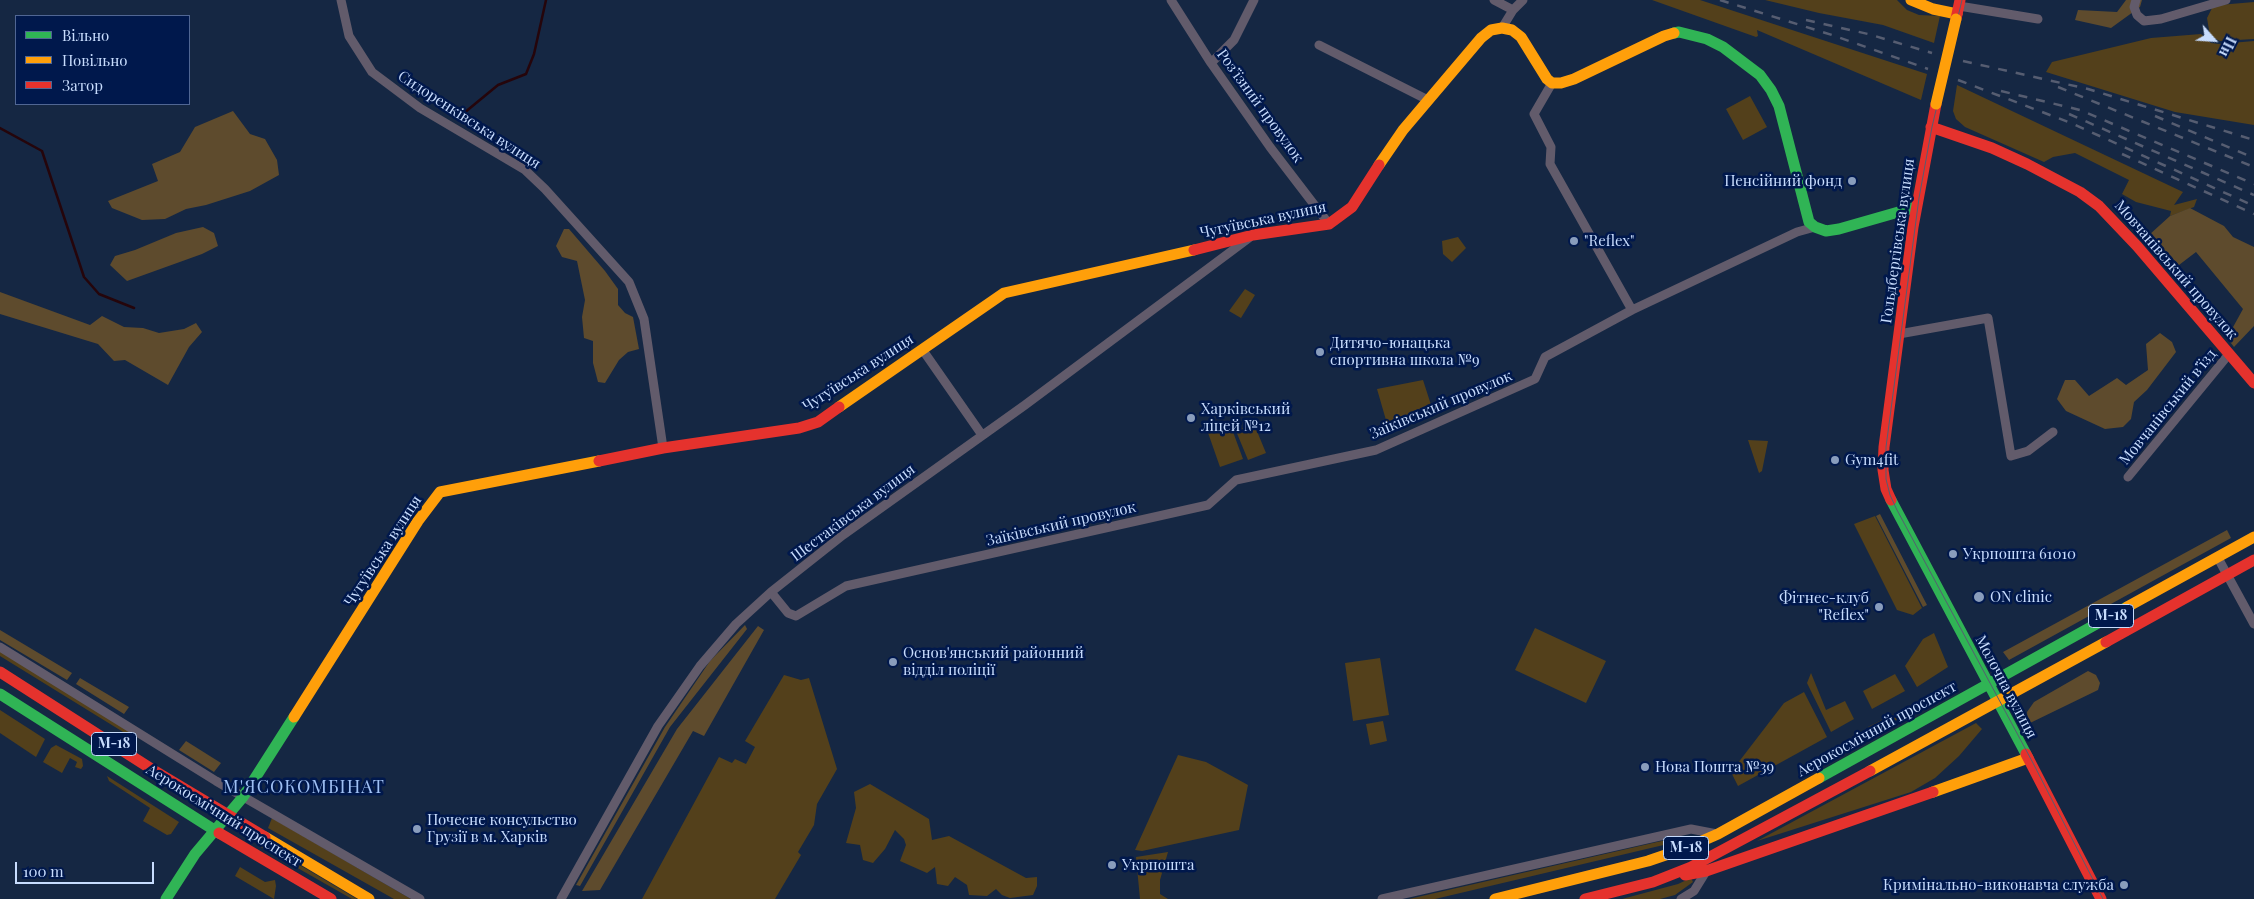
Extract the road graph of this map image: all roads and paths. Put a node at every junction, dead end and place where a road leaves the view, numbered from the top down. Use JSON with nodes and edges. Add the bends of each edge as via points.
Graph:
{"nodes":[{"id":1,"x":341,"y":0,"type":"edge"},
{"id":2,"x":1172,"y":0,"type":"edge"},
{"id":3,"x":1254,"y":0,"type":"edge"},
{"id":4,"x":1494,"y":0,"type":"edge"},
{"id":5,"x":1523,"y":0,"type":"edge"},
{"id":6,"x":1911,"y":0,"type":"edge"},
{"id":7,"x":2226,"y":0,"type":"edge"},
{"id":8,"x":2135,"y":3,"type":"edge"},
{"id":9,"x":1512,"y":10,"type":"junction"},
{"id":10,"x":1958,"y":10,"type":"edge"},
{"id":11,"x":2038,"y":19,"type":"dead end"},
{"id":12,"x":1502,"y":28,"type":"junction"},
{"id":13,"x":1320,"y":45,"type":"dead end"},
{"id":14,"x":1211,"y":63,"type":"junction"},
{"id":15,"x":1552,"y":83,"type":"junction"},
{"id":16,"x":1428,"y":100,"type":"junction"},
{"id":17,"x":1930,"y":127,"type":"junction"},
{"id":18,"x":1916,"y":207,"type":"junction"},
{"id":19,"x":1329,"y":224,"type":"junction"},
{"id":20,"x":1815,"y":227,"type":"junction"},
{"id":21,"x":1253,"y":235,"type":"junction"},
{"id":22,"x":1632,"y":310,"type":"junction"},
{"id":23,"x":1900,"y":334,"type":"junction"},
{"id":24,"x":922,"y":349,"type":"junction"},
{"id":25,"x":2229,"y":354,"type":"junction"},
{"id":26,"x":2254,"y":383,"type":"edge"},
{"id":27,"x":2053,"y":432,"type":"dead end"},
{"id":28,"x":982,"y":435,"type":"junction"},
{"id":29,"x":663,"y":448,"type":"junction"},
{"id":30,"x":2128,"y":477,"type":"dead end"},
{"id":31,"x":1886,"y":489,"type":"joint"},
{"id":32,"x":2254,"y":537,"type":"edge"},
{"id":33,"x":2218,"y":558,"type":"junction"},
{"id":34,"x":2254,"y":560,"type":"edge"},
{"id":35,"x":2228,"y":575,"type":"junction"},
{"id":36,"x":771,"y":592,"type":"junction"},
{"id":37,"x":2254,"y":624,"type":"edge"},
{"id":38,"x":0,"y":647,"type":"edge"},
{"id":39,"x":0,"y":672,"type":"edge"},
{"id":40,"x":1988,"y":684,"type":"junction"},
{"id":41,"x":0,"y":694,"type":"edge"},
{"id":42,"x":1997,"y":702,"type":"junction"},
{"id":43,"x":2028,"y":758,"type":"junction"},
{"id":44,"x":243,"y":797,"type":"junction"},
{"id":45,"x":228,"y":814,"type":"junction"},
{"id":46,"x":214,"y":829,"type":"junction"},
{"id":47,"x":1758,"y":830,"type":"junction"},
{"id":48,"x":1718,"y":834,"type":"junction"},
{"id":49,"x":1772,"y":849,"type":"junction"},
{"id":50,"x":1713,"y":856,"type":"junction"},
{"id":51,"x":1706,"y":871,"type":"junction"},
{"id":52,"x":1653,"y":882,"type":"junction"},
{"id":53,"x":166,"y":899,"type":"edge"},
{"id":54,"x":331,"y":899,"type":"edge"},
{"id":55,"x":369,"y":899,"type":"edge"},
{"id":56,"x":420,"y":899,"type":"edge"},
{"id":57,"x":561,"y":899,"type":"edge"},
{"id":58,"x":1382,"y":899,"type":"edge"},
{"id":59,"x":1495,"y":899,"type":"edge"},
{"id":60,"x":1585,"y":899,"type":"edge"},
{"id":61,"x":1680,"y":899,"type":"edge"},
{"id":62,"x":2101,"y":899,"type":"edge"}],
"edges":[{"from":1,"to":29,"type":"street","name":"Сидоренківська вулиця","via":[[349,36],[372,72],[420,108],[525,170],[629,282],[644,319]]},
{"from":2,"to":14,"type":"street","name":"Роз’їзний провулок"},
{"from":3,"to":14,"type":"street","via":[[1234,40]]},
{"from":4,"to":9,"type":"street"},
{"from":5,"to":9,"type":"street"},
{"from":6,"to":10,"type":"main road","via":[[1933,9]]},
{"from":7,"to":8,"type":"street","via":[[2144,21],[2137,15]]},
{"from":9,"to":12,"type":"street"},
{"from":10,"to":11,"type":"street"},
{"from":10,"to":17,"type":"main road","name":"Гольдбергівська вулиця","bridge":true},
{"from":12,"to":15,"type":"main road","via":[[1521,37]]},
{"from":12,"to":16,"type":"main road","name":"Чугуївська вулиця","via":[[1491,30],[1481,38]]},
{"from":13,"to":16,"type":"street"},
{"from":14,"to":19,"type":"street","name":"Роз’їзний провулок"},
{"from":15,"to":20,"type":"main road","via":[[1574,79],[1679,32],[1723,46],[1760,75],[1771,90],[1779,106],[1809,222]]},
{"from":15,"to":22,"type":"street","via":[[1534,114],[1552,147],[1550,164]]},
{"from":16,"to":19,"type":"main road","name":"Чугуївська вулиця","via":[[1403,130],[1352,207]]},
{"from":17,"to":18,"type":"main road","name":"Гольдбергівська вулиця"},
{"from":17,"to":25,"type":"main road","name":"Мовчанівський провулок","via":[[1992,148],[2090,199],[2137,246]]},
{"from":18,"to":20,"type":"main road","via":[[1839,229],[1826,231]]},
{"from":18,"to":23,"type":"main road","name":"Гольдбергівська вулиця"},
{"from":19,"to":21,"type":"main road","name":"Чугуївська вулиця"},
{"from":20,"to":22,"type":"street","name":"Заїківський провулок","via":[[1797,232]]},
{"from":21,"to":24,"type":"main road","name":"Чугуївська вулиця","via":[[1004,293]]},
{"from":21,"to":28,"type":"street","name":"Шестаківська вулиця"},
{"from":22,"to":36,"type":"street","name":"Заїківський провулок","via":[[1545,357],[1535,379],[1376,450],[1236,480],[1208,505],[846,586],[796,616],[788,613]]},
{"from":23,"to":27,"type":"street","via":[[1988,318],[2011,456],[2028,451]]},
{"from":23,"to":31,"type":"main road","name":"Гольдбергівська вулиця","via":[[1883,458]]},
{"from":24,"to":28,"type":"street"},
{"from":24,"to":29,"type":"main road","name":"Чугуївська вулиця","via":[[818,422],[799,428]]},
{"from":25,"to":26,"type":"main road","name":"Мовчанівський провулок"},
{"from":25,"to":30,"type":"street","name":"Мовчанівський в’їзд"},
{"from":28,"to":36,"type":"street","name":"Шестаківська вулиця","via":[[843,535]]},
{"from":29,"to":44,"type":"main road","name":"Чугуївська вулиця","via":[[440,492],[418,521]]},
{"from":31,"to":40,"type":"main road","name":"Молочна вулиця"},
{"from":32,"to":33,"type":"main road","name":"Аерокосмічний проспект","number":"М-18"},
{"from":33,"to":35,"type":"street"},
{"from":33,"to":40,"type":"main road","name":"Аерокосмічний проспект","number":"М-18"},
{"from":34,"to":35,"type":"main road","number":"М-18"},
{"from":35,"to":37,"type":"street"},
{"from":35,"to":42,"type":"main road","number":"М-18"},
{"from":36,"to":57,"type":"street","name":"Шестаківська вулиця","via":[[736,624],[700,666],[658,726]]},
{"from":38,"to":44,"type":"street"},
{"from":39,"to":45,"type":"main road","name":"Аерокосмічний проспект","number":"М-18"},
{"from":40,"to":42,"type":"main road","name":"Молочна вулиця"},
{"from":40,"to":48,"type":"main road","name":"Аерокосмічний проспект","number":"М-18"},
{"from":41,"to":46,"type":"main road","name":"Аерокосмічний проспект","number":"М-18"},
{"from":42,"to":43,"type":"main road","name":"Молочна вулиця"},
{"from":42,"to":47,"type":"main road","number":"М-18"},
{"from":43,"to":49,"type":"main road"},
{"from":43,"to":62,"type":"main road","name":"Молочна вулиця"},
{"from":44,"to":45,"type":"main road","name":"Чугуївська вулиця"},
{"from":44,"to":56,"type":"street"},
{"from":45,"to":46,"type":"main road","name":"Чугуївська вулиця"},
{"from":45,"to":55,"type":"main road","name":"Аерокосмічний проспект","number":"М-18"},
{"from":46,"to":53,"type":"main road","name":"Чугуївська вулиця"},
{"from":46,"to":54,"type":"main road","name":"Аерокосмічний проспект","number":"М-18"},
{"from":47,"to":49,"type":"main road","via":[[1752,838],[1752,845]]},
{"from":47,"to":50,"type":"main road","number":"М-18"},
{"from":48,"to":58,"type":"street","via":[[1691,829]]},
{"from":48,"to":59,"type":"main road","name":"Аерокосмічний проспект","number":"М-18","via":[[1648,861]]},
{"from":49,"to":51,"type":"main road"},
{"from":50,"to":51,"type":"street"},
{"from":50,"to":52,"type":"main road","number":"М-18"},
{"from":51,"to":52,"type":"main road"},
{"from":51,"to":61,"type":"street","via":[[1694,891]]},
{"from":52,"to":60,"type":"main road","number":"М-18"}]}
